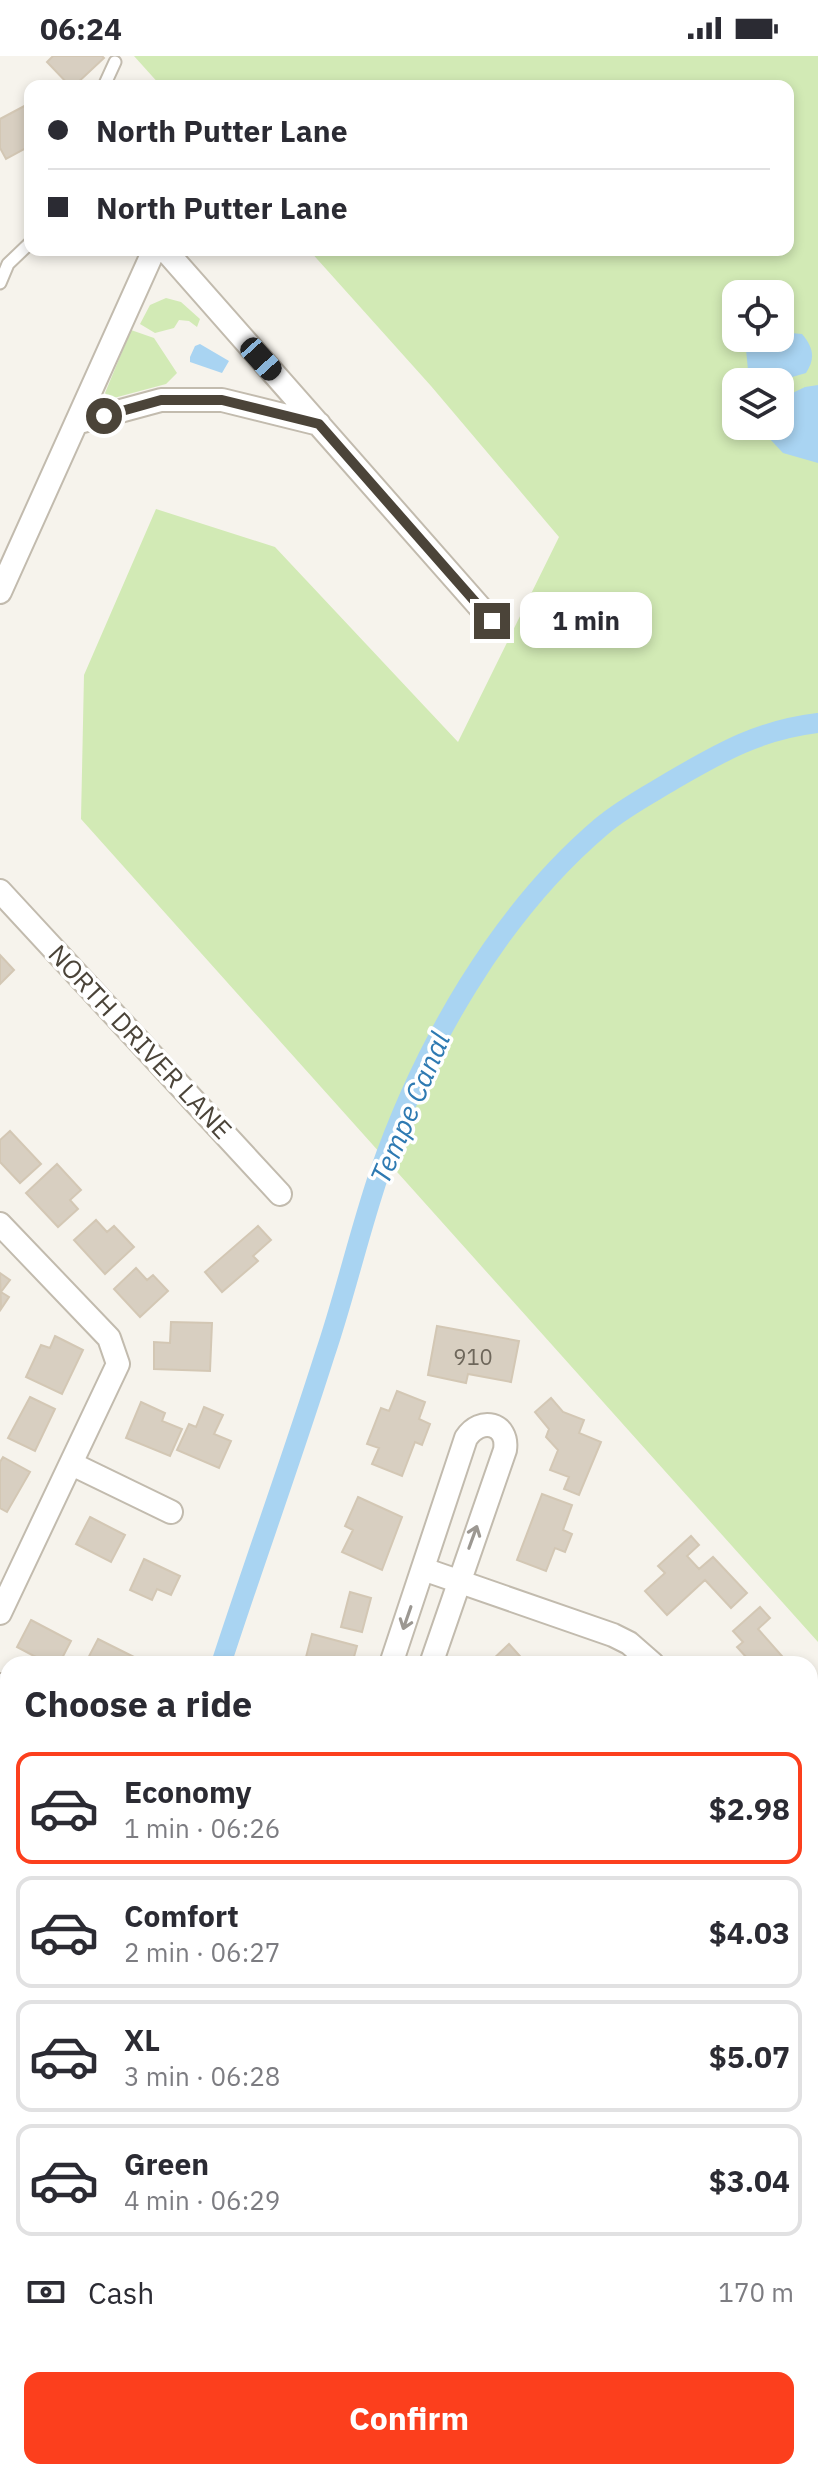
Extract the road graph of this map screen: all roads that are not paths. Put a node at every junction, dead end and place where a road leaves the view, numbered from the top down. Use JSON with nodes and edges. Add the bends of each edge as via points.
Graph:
{"nodes":[{"id":1,"x":115,"y":62,"type":"dead end"},
{"id":2,"x":107,"y":80,"type":"edge"},
{"id":3,"x":24,"y":247,"type":"edge"},
{"id":4,"x":151,"y":256,"type":"edge"},
{"id":5,"x":170,"y":256,"type":"edge"},
{"id":6,"x":4,"y":262,"type":"edge"},
{"id":7,"x":0,"y":283,"type":"edge"},
{"id":8,"x":76,"y":423,"type":"junction"},
{"id":9,"x":319,"y":424,"type":"junction"},
{"id":10,"x":0,"y":592,"type":"edge"},
{"id":11,"x":492,"y":621,"type":"dead end"},
{"id":12,"x":0,"y":891,"type":"edge"},
{"id":13,"x":280,"y":1194,"type":"dead end"},
{"id":14,"x":0,"y":1224,"type":"edge"},
{"id":15,"x":72,"y":1464,"type":"junction"},
{"id":16,"x":171,"y":1512,"type":"dead end"},
{"id":17,"x":423,"y":1569,"type":"junction"},
{"id":18,"x":457,"y":1582,"type":"junction"},
{"id":19,"x":0,"y":1613,"type":"edge"},
{"id":20,"x":394,"y":1656,"type":"edge"},
{"id":21,"x":434,"y":1656,"type":"edge"},
{"id":22,"x":644,"y":1656,"type":"edge"}],
"edges":[{"from":1,"to":2,"type":"lane"},
{"from":3,"to":6,"type":"lane"},
{"from":4,"to":8,"type":"street"},
{"from":5,"to":9,"type":"street"},
{"from":6,"to":7,"type":"lane"},
{"from":8,"to":9,"type":"street","via":[[161,400],[222,400]]},
{"from":8,"to":10,"type":"street"},
{"from":9,"to":11,"type":"street"},
{"from":12,"to":13,"type":"street","name":"NORTH DRIVER LANE"},
{"from":14,"to":15,"type":"street","via":[[109,1338],[118,1364]]},
{"from":15,"to":16,"type":"street"},
{"from":15,"to":19,"type":"street"},
{"from":17,"to":18,"type":"street"},
{"from":18,"to":17,"type":"street","one_way":true,"via":[[505,1450],[506,1441],[493,1426],[478,1426],[466,1438]]},
{"from":17,"to":20,"type":"street","one_way":true},
{"from":18,"to":21,"type":"street"},
{"from":18,"to":22,"type":"street","via":[[613,1635]]}]}
